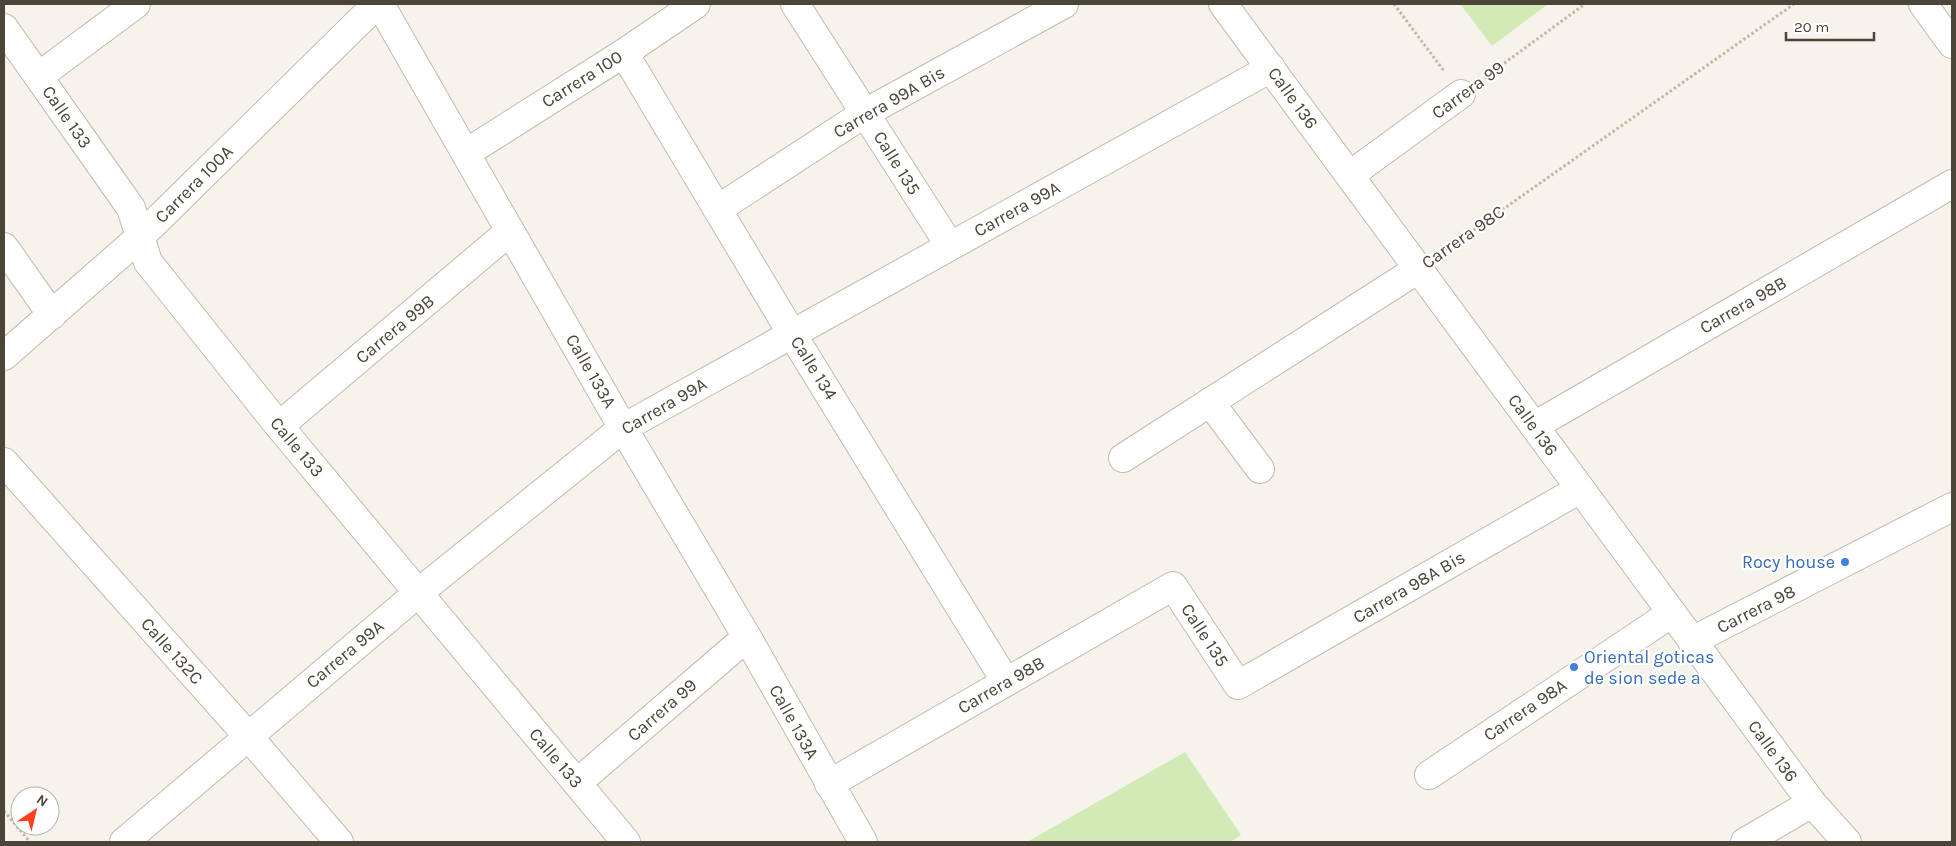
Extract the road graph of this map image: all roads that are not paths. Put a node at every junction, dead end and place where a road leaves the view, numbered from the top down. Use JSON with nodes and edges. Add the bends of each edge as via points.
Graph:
{"nodes":[{"id":1,"x":136,"y":4,"type":"edge"},
{"id":2,"x":378,"y":4,"type":"edge"},
{"id":3,"x":696,"y":4,"type":"edge"},
{"id":4,"x":795,"y":4,"type":"edge"},
{"id":5,"x":1064,"y":4,"type":"edge"},
{"id":6,"x":1223,"y":4,"type":"edge"},
{"id":7,"x":1923,"y":4,"type":"edge"},
{"id":8,"x":4,"y":28,"type":"edge"},
{"id":9,"x":1952,"y":44,"type":"edge"},
{"id":10,"x":624,"y":53,"type":"junction"},
{"id":11,"x":1271,"y":68,"type":"junction"},
{"id":12,"x":39,"y":76,"type":"junction"},
{"id":13,"x":1461,"y":94,"type":"road end"},
{"id":14,"x":865,"y":113,"type":"junction"},
{"id":15,"x":466,"y":153,"type":"junction"},
{"id":16,"x":1350,"y":175,"type":"junction"},
{"id":17,"x":1952,"y":184,"type":"edge"},
{"id":18,"x":718,"y":209,"type":"junction"},
{"id":19,"x":510,"y":231,"type":"junction"},
{"id":20,"x":140,"y":237,"type":"junction"},
{"id":21,"x":950,"y":246,"type":"junction"},
{"id":22,"x":4,"y":247,"type":"edge"},
{"id":23,"x":1418,"y":269,"type":"junction"},
{"id":24,"x":52,"y":315,"type":"junction"},
{"id":25,"x":792,"y":334,"type":"junction"},
{"id":26,"x":4,"y":356,"type":"edge"},
{"id":27,"x":1210,"y":402,"type":"junction"},
{"id":28,"x":279,"y":426,"type":"junction"},
{"id":29,"x":1534,"y":426,"type":"junction"},
{"id":30,"x":623,"y":428,"type":"junction"},
{"id":31,"x":1123,"y":458,"type":"dead end"},
{"id":32,"x":4,"y":462,"type":"edge"},
{"id":33,"x":1260,"y":469,"type":"dead end"},
{"id":34,"x":1580,"y":489,"type":"junction"},
{"id":35,"x":1952,"y":507,"type":"edge"},
{"id":36,"x":1173,"y":586,"type":"joint"},
{"id":37,"x":418,"y":592,"type":"junction"},
{"id":38,"x":1672,"y":613,"type":"junction"},
{"id":39,"x":747,"y":637,"type":"junction"},
{"id":40,"x":1692,"y":641,"type":"junction"},
{"id":41,"x":1006,"y":682,"type":"junction"},
{"id":42,"x":1238,"y":684,"type":"joint"},
{"id":43,"x":248,"y":736,"type":"junction"},
{"id":44,"x":1429,"y":774,"type":"dead end"},
{"id":45,"x":577,"y":783,"type":"junction"},
{"id":46,"x":828,"y":784,"type":"junction"},
{"id":47,"x":1812,"y":804,"type":"junction"},
{"id":48,"x":852,"y":838,"type":"edge"},
{"id":49,"x":124,"y":842,"type":"edge"},
{"id":50,"x":339,"y":842,"type":"edge"},
{"id":51,"x":626,"y":842,"type":"edge"},
{"id":52,"x":1745,"y":842,"type":"edge"},
{"id":53,"x":1847,"y":842,"type":"edge"}],
"edges":[{"from":1,"to":12,"type":"street"},
{"from":2,"to":15,"type":"street","name":"Calle 133A"},
{"from":2,"to":20,"type":"street","name":"Carrera 100A"},
{"from":3,"to":10,"type":"street","name":"Carrera 100"},
{"from":4,"to":14,"type":"street","name":"Calle 135"},
{"from":5,"to":14,"type":"street","name":"Carrera 99A Bis"},
{"from":6,"to":11,"type":"street","name":"Calle 136"},
{"from":7,"to":9,"type":"street"},
{"from":8,"to":12,"type":"street","name":"Calle 133"},
{"from":10,"to":15,"type":"street","name":"Carrera 100"},
{"from":10,"to":18,"type":"street","name":"Calle 134"},
{"from":11,"to":16,"type":"street","name":"Calle 136"},
{"from":11,"to":21,"type":"street","name":"Carrera 99A"},
{"from":12,"to":20,"type":"street","name":"Calle 133","via":[[131,208]]},
{"from":13,"to":16,"type":"street","name":"Carrera 99"},
{"from":14,"to":18,"type":"street","name":"Carrera 99A Bis"},
{"from":14,"to":21,"type":"street","name":"Calle 135"},
{"from":15,"to":19,"type":"street","name":"Calle 133A"},
{"from":16,"to":23,"type":"street","name":"Calle 136"},
{"from":17,"to":29,"type":"street","name":"Carrera 98B"},
{"from":18,"to":25,"type":"street","name":"Calle 134"},
{"from":19,"to":28,"type":"street","name":"Carrera 99B"},
{"from":19,"to":30,"type":"street","name":"Calle 133A"},
{"from":20,"to":24,"type":"street","name":"Carrera 100A"},
{"from":20,"to":28,"type":"street","name":"Calle 133","via":[[148,262]]},
{"from":21,"to":25,"type":"street","name":"Carrera 99A"},
{"from":22,"to":24,"type":"street"},
{"from":23,"to":27,"type":"street","name":"Carrera 98C"},
{"from":23,"to":29,"type":"street","name":"Calle 136"},
{"from":24,"to":26,"type":"street","name":"Carrera 100A"},
{"from":25,"to":30,"type":"street","name":"Carrera 99A"},
{"from":25,"to":41,"type":"street","name":"Calle 134"},
{"from":27,"to":31,"type":"street","name":"Carrera 98C"},
{"from":27,"to":33,"type":"street"},
{"from":28,"to":37,"type":"street","name":"Calle 133"},
{"from":29,"to":34,"type":"street","name":"Calle 136"},
{"from":30,"to":37,"type":"street","name":"Carrera 99A"},
{"from":30,"to":39,"type":"street","name":"Calle 133A"},
{"from":32,"to":43,"type":"street","name":"Calle 132C"},
{"from":34,"to":38,"type":"street","name":"Calle 136"},
{"from":34,"to":42,"type":"street","name":"Carrera 98A Bis"},
{"from":35,"to":40,"type":"street","name":"Carrera 98"},
{"from":36,"to":41,"type":"street","name":"Carrera 98B"},
{"from":36,"to":42,"type":"street","name":"Calle 135"},
{"from":37,"to":43,"type":"street","name":"Carrera 99A"},
{"from":37,"to":45,"type":"street","name":"Calle 133"},
{"from":38,"to":40,"type":"street","name":"Calle 136"},
{"from":38,"to":44,"type":"street","name":"Carrera 98A"},
{"from":39,"to":45,"type":"street","name":"Carrera 99"},
{"from":39,"to":46,"type":"street","name":"Calle 133A"},
{"from":40,"to":47,"type":"street","name":"Calle 136"},
{"from":41,"to":46,"type":"street","name":"Carrera 98B"},
{"from":43,"to":49,"type":"street","name":"Carrera 99A"},
{"from":43,"to":50,"type":"street","name":"Calle 132C"},
{"from":45,"to":51,"type":"street","name":"Calle 133"},
{"from":46,"to":48,"type":"street","name":"Calle 133A"},
{"from":47,"to":52,"type":"street"},
{"from":47,"to":53,"type":"street","name":"Calle 136"}]}
